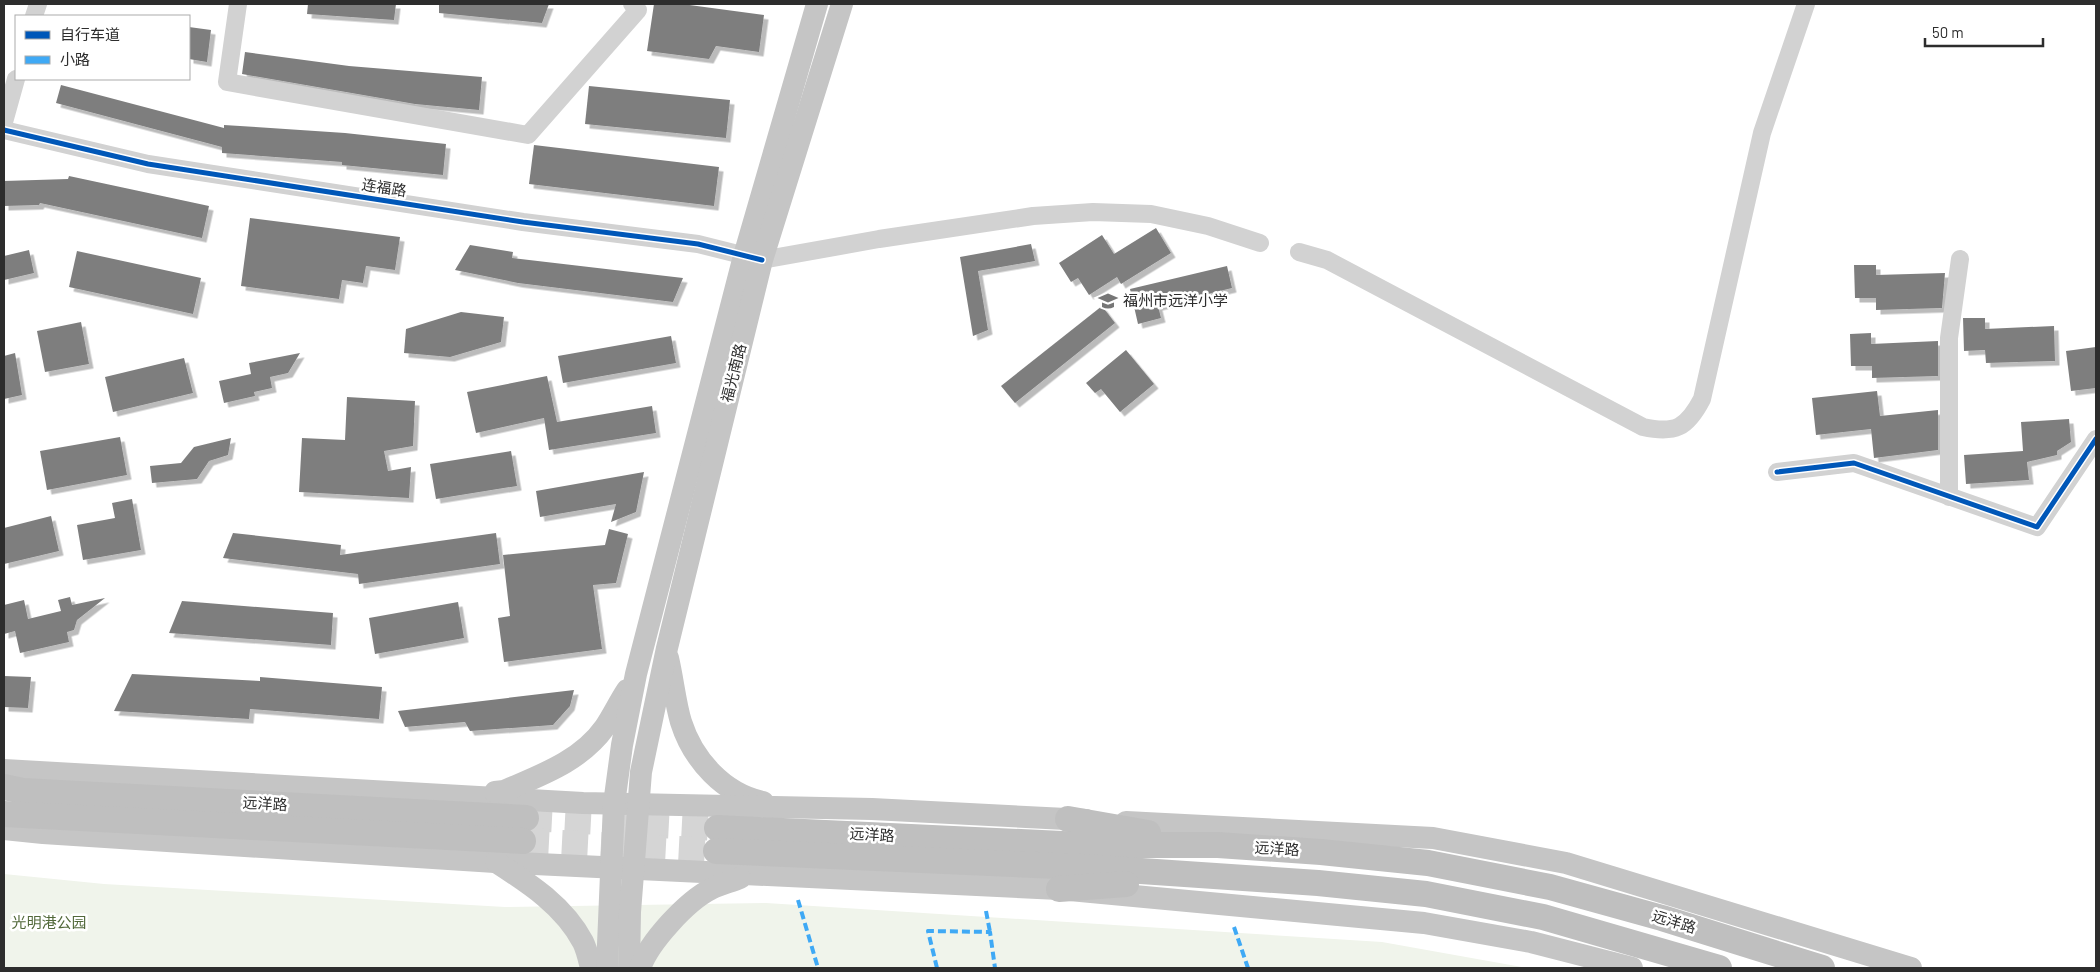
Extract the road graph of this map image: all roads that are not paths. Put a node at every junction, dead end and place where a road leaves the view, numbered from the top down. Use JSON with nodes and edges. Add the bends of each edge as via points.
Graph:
{"nodes":[{"id":1,"x":238,"y":4,"type":"edge"},
{"id":2,"x":632,"y":4,"type":"edge"},
{"id":3,"x":817,"y":4,"type":"edge"},
{"id":4,"x":842,"y":4,"type":"edge"},
{"id":5,"x":1806,"y":4,"type":"edge"},
{"id":6,"x":16,"y":80,"type":"edge"},
{"id":7,"x":4,"y":122,"type":"edge"},
{"id":8,"x":4,"y":130,"type":"edge"},
{"id":9,"x":1260,"y":243,"type":"dead end"},
{"id":10,"x":1299,"y":252,"type":"dead end"},
{"id":11,"x":753,"y":258,"type":"junction"},
{"id":12,"x":1960,"y":259,"type":"dead end"},
{"id":13,"x":2096,"y":439,"type":"edge"},
{"id":14,"x":1777,"y":472,"type":"dead end"},
{"id":15,"x":1949,"y":497,"type":"junction"},
{"id":16,"x":667,"y":648,"type":"junction"},
{"id":17,"x":636,"y":674,"type":"junction"},
{"id":18,"x":4,"y":770,"type":"edge"},
{"id":19,"x":4,"y":787,"type":"edge"},
{"id":20,"x":471,"y":795,"type":"junction"},
{"id":21,"x":614,"y":804,"type":"junction"},
{"id":22,"x":638,"y":805,"type":"junction"},
{"id":23,"x":784,"y":806,"type":"junction"},
{"id":24,"x":4,"y":814,"type":"edge"},
{"id":25,"x":1068,"y":818,"type":"junction"},
{"id":26,"x":4,"y":829,"type":"edge"},
{"id":27,"x":1218,"y":845,"type":"junction"},
{"id":28,"x":496,"y":862,"type":"junction"},
{"id":29,"x":622,"y":868,"type":"junction"},
{"id":30,"x":749,"y":875,"type":"junction"},
{"id":31,"x":1217,"y":878,"type":"junction"},
{"id":32,"x":1059,"y":889,"type":"junction"},
{"id":33,"x":619,"y":922,"type":"junction"},
{"id":34,"x":591,"y":968,"type":"edge"},
{"id":35,"x":607,"y":968,"type":"edge"},
{"id":36,"x":629,"y":968,"type":"edge"},
{"id":37,"x":640,"y":968,"type":"edge"},
{"id":38,"x":1632,"y":968,"type":"edge"},
{"id":39,"x":1719,"y":968,"type":"edge"},
{"id":40,"x":1822,"y":968,"type":"edge"},
{"id":41,"x":1911,"y":968,"type":"edge"}],
"edges":[{"from":1,"to":2,"type":"street","via":[[227,82],[528,135],[638,10]]},
{"from":3,"to":11,"type":"main road","name":"福光南路"},
{"from":4,"to":11,"type":"main road","name":"福光南路"},
{"from":5,"to":10,"type":"street","via":[[1762,132],[1702,399],[1694,415],[1681,427],[1663,431],[1643,427],[1327,260]]},
{"from":6,"to":7,"type":"street"},
{"from":8,"to":11,"type":"street","name":"连福路","via":[[148,164],[523,222],[698,244]]},
{"from":9,"to":11,"type":"street","via":[[1208,226],[1151,214],[1093,212],[1033,216]]},
{"from":11,"to":16,"type":"main road","name":"福光南路"},
{"from":11,"to":17,"type":"main road","name":"福光南路"},
{"from":12,"to":15,"type":"street","via":[[1950,338]]},
{"from":13,"to":15,"type":"street","via":[[2037,527]]},
{"from":14,"to":15,"type":"street","via":[[1854,463]]},
{"from":16,"to":22,"type":"main road","name":"福光南路","via":[[645,747]]},
{"from":16,"to":23,"type":"main road","via":[[681,723],[699,761],[726,785],[752,800]]},
{"from":17,"to":20,"type":"main road","via":[[604,728],[558,768],[504,791]]},
{"from":17,"to":21,"type":"main road","name":"福光南路"},
{"from":18,"to":20,"type":"main road"},
{"from":19,"to":24,"type":"highway","name":"远洋路","via":[[524,830]]},
{"from":20,"to":21,"type":"main road"},
{"from":21,"to":22,"type":"main road"},
{"from":21,"to":29,"type":"main road","name":"福光南路"},
{"from":22,"to":23,"type":"main road"},
{"from":22,"to":29,"type":"main road","name":"福光南路"},
{"from":23,"to":25,"type":"main road"},
{"from":25,"to":27,"type":"highway"},
{"from":25,"to":41,"type":"main road","via":[[1433,838],[1566,863]]},
{"from":26,"to":28,"type":"main road"},
{"from":27,"to":31,"type":"highway","name":"远洋路","via":[[716,840]]},
{"from":27,"to":40,"type":"highway","name":"远洋路","via":[[1428,863],[1541,885],[1662,918]]},
{"from":28,"to":29,"type":"main road"},
{"from":28,"to":34,"type":"main road","via":[[536,888],[564,915],[584,943]]},
{"from":29,"to":30,"type":"main road"},
{"from":29,"to":33,"type":"main road"},
{"from":30,"to":32,"type":"main road"},
{"from":30,"to":37,"type":"main road","via":[[711,889],[679,914]]},
{"from":31,"to":32,"type":"highway"},
{"from":31,"to":39,"type":"highway","name":"远洋路","via":[[1318,883],[1426,894],[1543,917]]},
{"from":32,"to":38,"type":"main road","via":[[1424,923],[1531,942]]},
{"from":33,"to":35,"type":"main road"},
{"from":33,"to":36,"type":"main road"}]}
